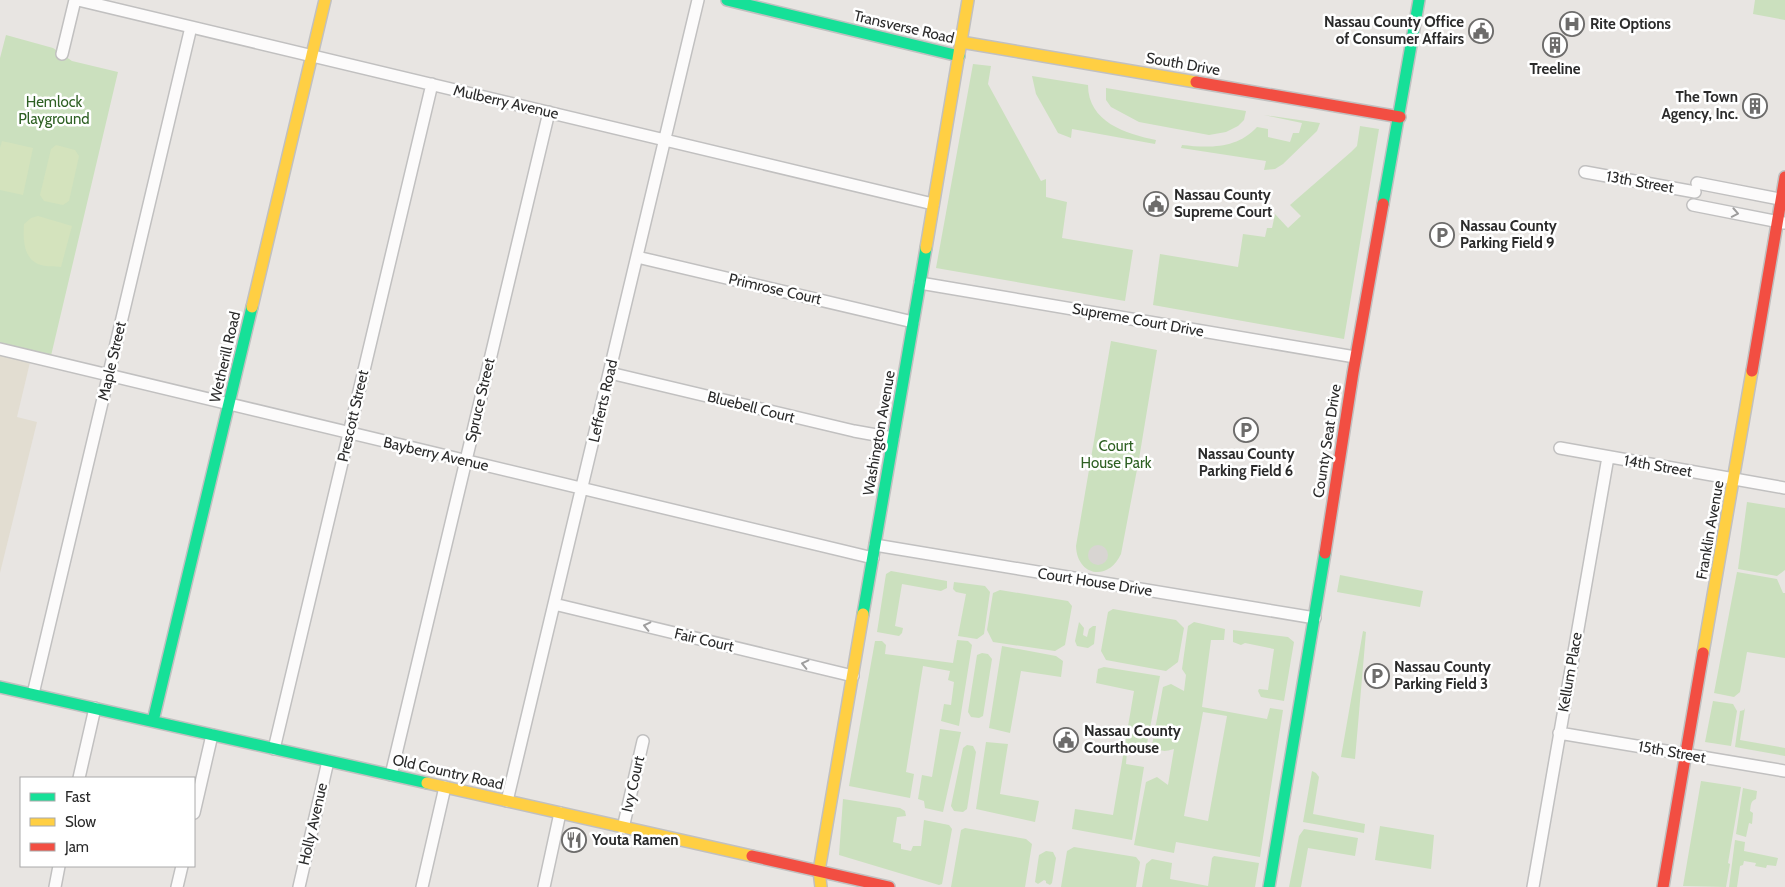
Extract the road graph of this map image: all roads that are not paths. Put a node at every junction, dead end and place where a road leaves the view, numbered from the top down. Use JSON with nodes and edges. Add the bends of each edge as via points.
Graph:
{"nodes":[{"id":1,"x":75,"y":0,"type":"edge"},
{"id":2,"x":78,"y":0,"type":"edge"},
{"id":3,"x":325,"y":0,"type":"edge"},
{"id":4,"x":698,"y":0,"type":"edge"},
{"id":5,"x":726,"y":0,"type":"edge"},
{"id":6,"x":968,"y":0,"type":"edge"},
{"id":7,"x":1420,"y":0,"type":"edge"},
{"id":8,"x":191,"y":27,"type":"junction"},
{"id":9,"x":961,"y":42,"type":"junction"},
{"id":10,"x":62,"y":54,"type":"dead end"},
{"id":11,"x":312,"y":56,"type":"junction"},
{"id":12,"x":959,"y":56,"type":"junction"},
{"id":13,"x":432,"y":84,"type":"junction"},
{"id":14,"x":549,"y":112,"type":"junction"},
{"id":15,"x":1400,"y":116,"type":"junction"},
{"id":16,"x":665,"y":140,"type":"junction"},
{"id":17,"x":1585,"y":172,"type":"dead end"},
{"id":18,"x":1785,"y":177,"type":"edge"},
{"id":19,"x":1783,"y":199,"type":"edge"},
{"id":20,"x":933,"y":204,"type":"junction"},
{"id":21,"x":1693,"y":205,"type":"dead end"},
{"id":22,"x":1781,"y":222,"type":"edge"},
{"id":23,"x":637,"y":257,"type":"junction"},
{"id":24,"x":920,"y":282,"type":"junction"},
{"id":25,"x":913,"y":322,"type":"junction"},
{"id":26,"x":0,"y":350,"type":"edge"},
{"id":27,"x":1355,"y":357,"type":"junction"},
{"id":28,"x":610,"y":372,"type":"junction"},
{"id":29,"x":108,"y":375,"type":"junction"},
{"id":30,"x":229,"y":404,"type":"junction"},
{"id":31,"x":349,"y":433,"type":"junction"},
{"id":32,"x":893,"y":438,"type":"junction"},
{"id":33,"x":1560,"y":448,"type":"dead end"},
{"id":34,"x":1608,"y":457,"type":"junction"},
{"id":35,"x":466,"y":460,"type":"junction"},
{"id":36,"x":1734,"y":479,"type":"junction"},
{"id":37,"x":582,"y":488,"type":"junction"},
{"id":38,"x":1785,"y":488,"type":"edge"},
{"id":39,"x":875,"y":546,"type":"junction"},
{"id":40,"x":873,"y":558,"type":"junction"},
{"id":41,"x":554,"y":604,"type":"junction"},
{"id":42,"x":1315,"y":618,"type":"junction"},
{"id":43,"x":853,"y":676,"type":"junction"},
{"id":44,"x":0,"y":687,"type":"edge"},
{"id":45,"x":33,"y":694,"type":"junction"},
{"id":46,"x":95,"y":708,"type":"junction"},
{"id":47,"x":153,"y":722,"type":"junction"},
{"id":48,"x":1559,"y":732,"type":"junction"},
{"id":49,"x":212,"y":735,"type":"junction"},
{"id":50,"x":643,"y":741,"type":"dead end"},
{"id":51,"x":274,"y":749,"type":"junction"},
{"id":52,"x":1686,"y":754,"type":"junction"},
{"id":53,"x":328,"y":761,"type":"junction"},
{"id":54,"x":1785,"y":770,"type":"edge"},
{"id":55,"x":391,"y":775,"type":"junction"},
{"id":56,"x":79,"y":777,"type":"edge"},
{"id":57,"x":445,"y":787,"type":"junction"},
{"id":58,"x":507,"y":801,"type":"junction"},
{"id":59,"x":195,"y":809,"type":"edge"},
{"id":60,"x":560,"y":813,"type":"junction"},
{"id":61,"x":623,"y":828,"type":"junction"},
{"id":62,"x":59,"y":867,"type":"edge"},
{"id":63,"x":182,"y":867,"type":"edge"},
{"id":64,"x":819,"y":871,"type":"junction"},
{"id":65,"x":54,"y":887,"type":"edge"},
{"id":66,"x":177,"y":887,"type":"edge"},
{"id":67,"x":299,"y":887,"type":"edge"},
{"id":68,"x":422,"y":887,"type":"edge"},
{"id":69,"x":544,"y":887,"type":"edge"},
{"id":70,"x":821,"y":887,"type":"edge"},
{"id":71,"x":889,"y":887,"type":"edge"},
{"id":72,"x":1269,"y":887,"type":"edge"},
{"id":73,"x":1533,"y":887,"type":"edge"},
{"id":74,"x":1663,"y":887,"type":"edge"}],
"edges":[{"from":1,"to":10,"type":"street"},
{"from":2,"to":8,"type":"street","name":"Mulberry Avenue"},
{"from":3,"to":11,"type":"main road","name":"Wetherill Road"},
{"from":4,"to":16,"type":"street","name":"Lefferts Road"},
{"from":5,"to":12,"type":"main road","name":"Transverse Road"},
{"from":6,"to":9,"type":"main road","name":"Washington Avenue"},
{"from":7,"to":15,"type":"main road","name":"County Seat Drive"},
{"from":8,"to":11,"type":"street","name":"Mulberry Avenue"},
{"from":8,"to":29,"type":"street","name":"Maple Street"},
{"from":9,"to":12,"type":"main road","name":"Washington Avenue"},
{"from":9,"to":15,"type":"main road","name":"South Drive"},
{"from":11,"to":13,"type":"street","name":"Mulberry Avenue"},
{"from":11,"to":30,"type":"main road","name":"Wetherill Road"},
{"from":12,"to":20,"type":"main road","name":"Washington Avenue"},
{"from":13,"to":14,"type":"street","name":"Mulberry Avenue"},
{"from":13,"to":31,"type":"street","name":"Prescott Street"},
{"from":14,"to":16,"type":"street","name":"Mulberry Avenue"},
{"from":14,"to":35,"type":"street","name":"Spruce Street"},
{"from":15,"to":27,"type":"main road","name":"County Seat Drive"},
{"from":16,"to":20,"type":"street","name":"Mulberry Avenue"},
{"from":16,"to":23,"type":"street","name":"Lefferts Road"},
{"from":17,"to":19,"type":"street","name":"13th Street"},
{"from":18,"to":19,"type":"main road","name":"Franklin Avenue"},
{"from":19,"to":22,"type":"main road","name":"Franklin Avenue"},
{"from":20,"to":24,"type":"main road","name":"Washington Avenue"},
{"from":21,"to":22,"type":"street","one_way":true},
{"from":22,"to":36,"type":"main road","name":"Franklin Avenue"},
{"from":23,"to":25,"type":"street","name":"Primrose Court"},
{"from":23,"to":28,"type":"street","name":"Lefferts Road"},
{"from":24,"to":25,"type":"main road","name":"Washington Avenue"},
{"from":24,"to":27,"type":"street","name":"Supreme Court Drive"},
{"from":25,"to":32,"type":"main road","name":"Washington Avenue"},
{"from":26,"to":29,"type":"street","name":"Bayberry Avenue"},
{"from":27,"to":42,"type":"main road","name":"County Seat Drive"},
{"from":28,"to":32,"type":"street","name":"Bluebell Court"},
{"from":28,"to":37,"type":"street","name":"Lefferts Road"},
{"from":29,"to":30,"type":"street","name":"Bayberry Avenue"},
{"from":29,"to":45,"type":"street","name":"Maple Street"},
{"from":30,"to":31,"type":"street","name":"Bayberry Avenue"},
{"from":30,"to":47,"type":"main road","name":"Wetherill Road"},
{"from":31,"to":35,"type":"street","name":"Bayberry Avenue"},
{"from":31,"to":51,"type":"street","name":"Prescott Street"},
{"from":32,"to":39,"type":"main road","name":"Washington Avenue"},
{"from":33,"to":34,"type":"street","name":"14th Street"},
{"from":34,"to":36,"type":"street","name":"14th Street"},
{"from":34,"to":48,"type":"street","name":"Kellum Place"},
{"from":35,"to":37,"type":"street","name":"Bayberry Avenue"},
{"from":35,"to":55,"type":"street","name":"Spruce Street"},
{"from":36,"to":38,"type":"street","name":"14th Street"},
{"from":36,"to":52,"type":"main road","name":"Franklin Avenue"},
{"from":37,"to":40,"type":"street","name":"Bayberry Avenue"},
{"from":37,"to":41,"type":"street","name":"Lefferts Road"},
{"from":39,"to":40,"type":"main road","name":"Washington Avenue"},
{"from":39,"to":42,"type":"street","name":"Court House Drive"},
{"from":40,"to":43,"type":"main road","name":"Washington Avenue"},
{"from":43,"to":41,"type":"street","name":"Fair Court","one_way":true},
{"from":41,"to":58,"type":"street","name":"Lefferts Road"},
{"from":42,"to":72,"type":"main road","name":"County Seat Drive"},
{"from":43,"to":64,"type":"main road","name":"Washington Avenue"},
{"from":44,"to":45,"type":"main road","name":"Old Country Road"},
{"from":45,"to":46,"type":"main road","name":"Old Country Road"},
{"from":46,"to":47,"type":"main road","name":"Old Country Road"},
{"from":46,"to":56,"type":"street"},
{"from":47,"to":49,"type":"main road","name":"Old Country Road"},
{"from":48,"to":52,"type":"street","name":"15th Street"},
{"from":48,"to":73,"type":"street","name":"Kellum Place"},
{"from":49,"to":51,"type":"main road","name":"Old Country Road"},
{"from":49,"to":59,"type":"street"},
{"from":50,"to":61,"type":"street","name":"Ivy Court"},
{"from":51,"to":53,"type":"main road","name":"Old Country Road"},
{"from":52,"to":54,"type":"street","name":"15th Street"},
{"from":52,"to":74,"type":"main road","name":"Franklin Avenue"},
{"from":53,"to":55,"type":"main road","name":"Old Country Road"},
{"from":53,"to":67,"type":"street","name":"Holly Avenue"},
{"from":55,"to":57,"type":"main road","name":"Old Country Road"},
{"from":57,"to":58,"type":"main road","name":"Old Country Road"},
{"from":57,"to":68,"type":"street"},
{"from":58,"to":60,"type":"main road","name":"Old Country Road"},
{"from":60,"to":61,"type":"main road","name":"Old Country Road"},
{"from":60,"to":69,"type":"street"},
{"from":61,"to":64,"type":"main road","name":"Old Country Road"},
{"from":62,"to":65,"type":"street"},
{"from":63,"to":66,"type":"street"},
{"from":64,"to":70,"type":"main road","name":"Washington Avenue"},
{"from":64,"to":71,"type":"main road","name":"Old Country Road"}]}
